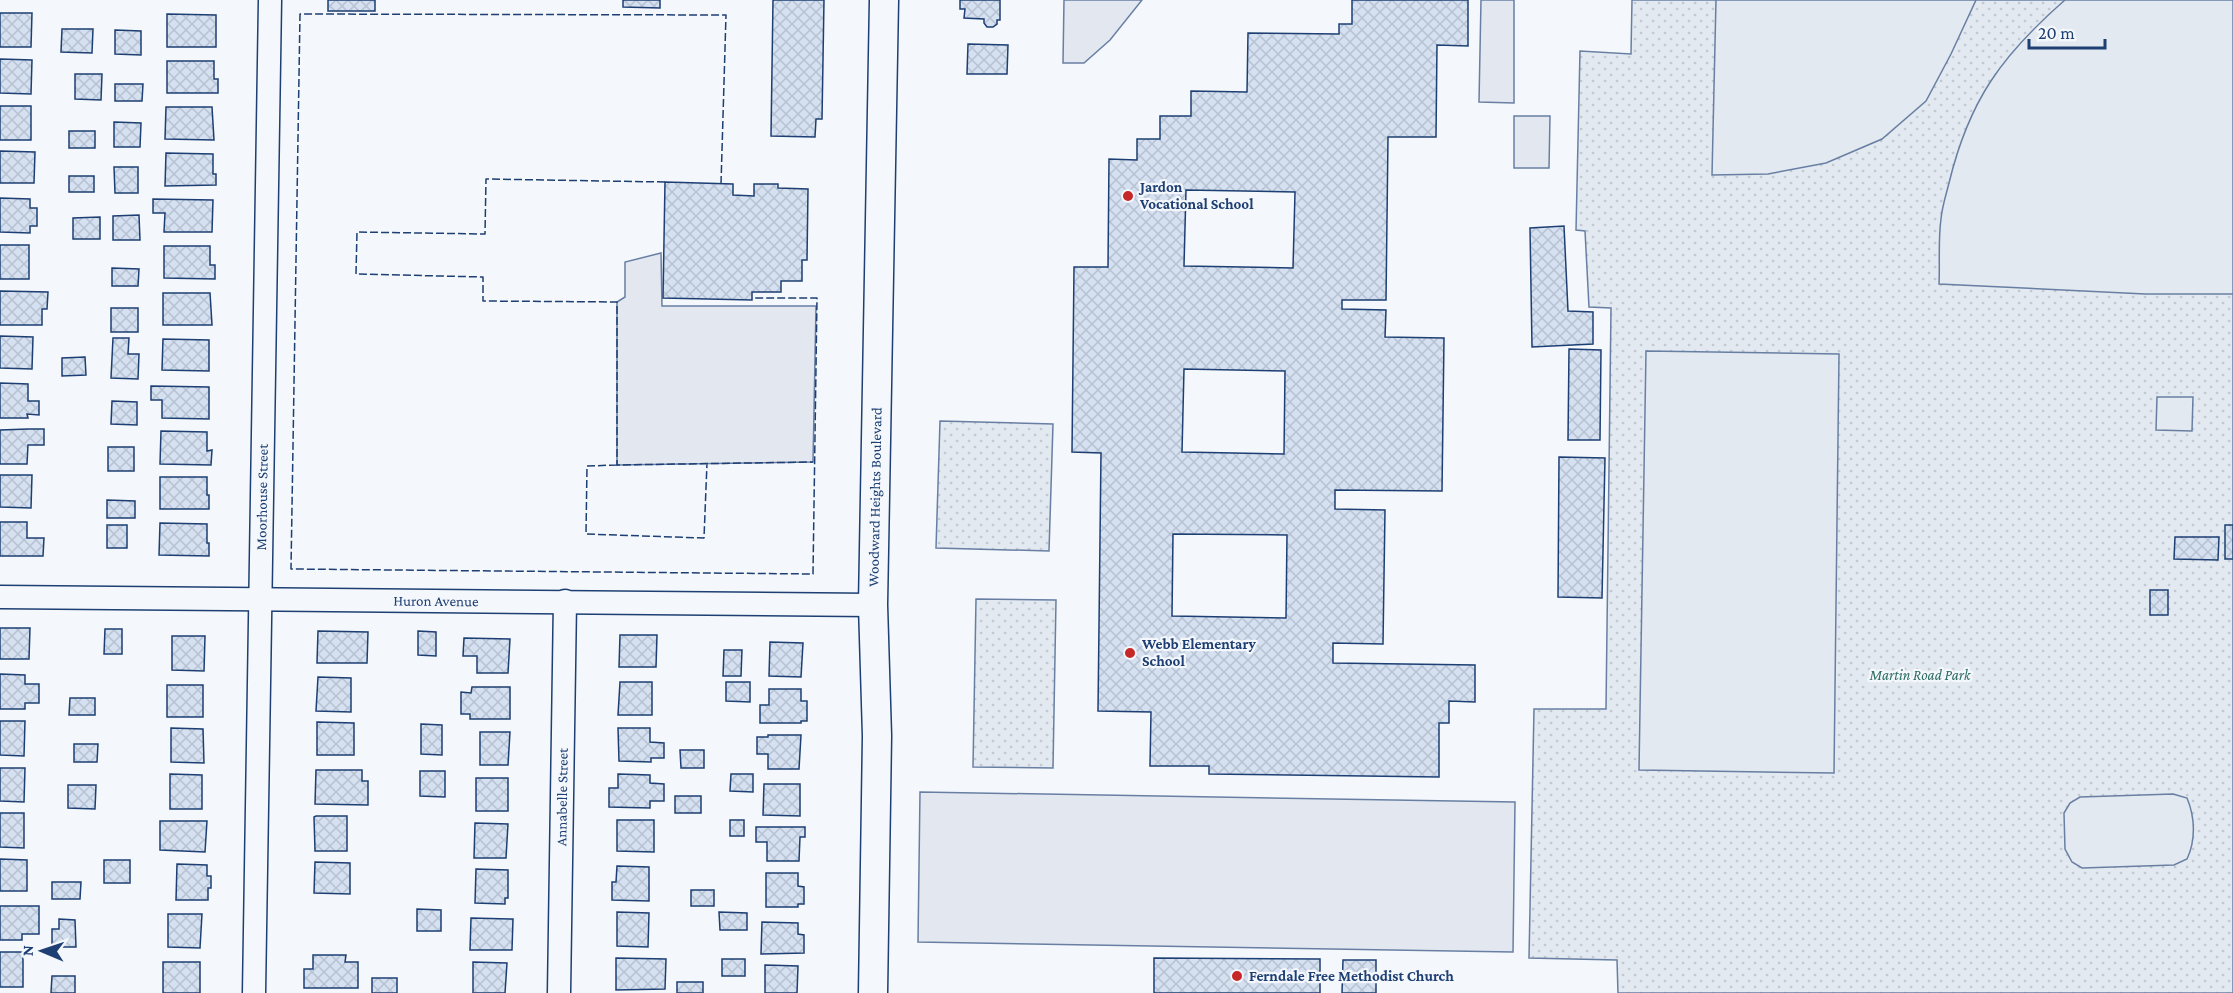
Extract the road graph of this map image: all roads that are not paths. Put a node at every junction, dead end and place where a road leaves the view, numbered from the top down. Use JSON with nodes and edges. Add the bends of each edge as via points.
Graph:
{"nodes":[{"id":1,"x":270,"y":0,"type":"edge"},
{"id":2,"x":884,"y":0,"type":"edge"},
{"id":3,"x":0,"y":597,"type":"edge"},
{"id":4,"x":260,"y":599,"type":"junction"},
{"id":5,"x":565,"y":601,"type":"junction"},
{"id":6,"x":873,"y":605,"type":"junction"},
{"id":7,"x":254,"y":993,"type":"edge"},
{"id":8,"x":559,"y":993,"type":"edge"},
{"id":9,"x":873,"y":993,"type":"edge"}],
"edges":[{"from":1,"to":4,"type":"street","name":"Moorhouse Street"},
{"from":2,"to":6,"type":"street","name":"Woodward Heights Boulevard"},
{"from":3,"to":4,"type":"street","name":"Huron Avenue"},
{"from":4,"to":5,"type":"street","name":"Huron Avenue"},
{"from":4,"to":7,"type":"street","name":"Moorhouse Street"},
{"from":5,"to":6,"type":"street","name":"Huron Avenue"},
{"from":5,"to":8,"type":"street","name":"Annabelle Street"},
{"from":6,"to":9,"type":"street","name":"Woodward Heights Boulevard","via":[[877,736]]}]}
